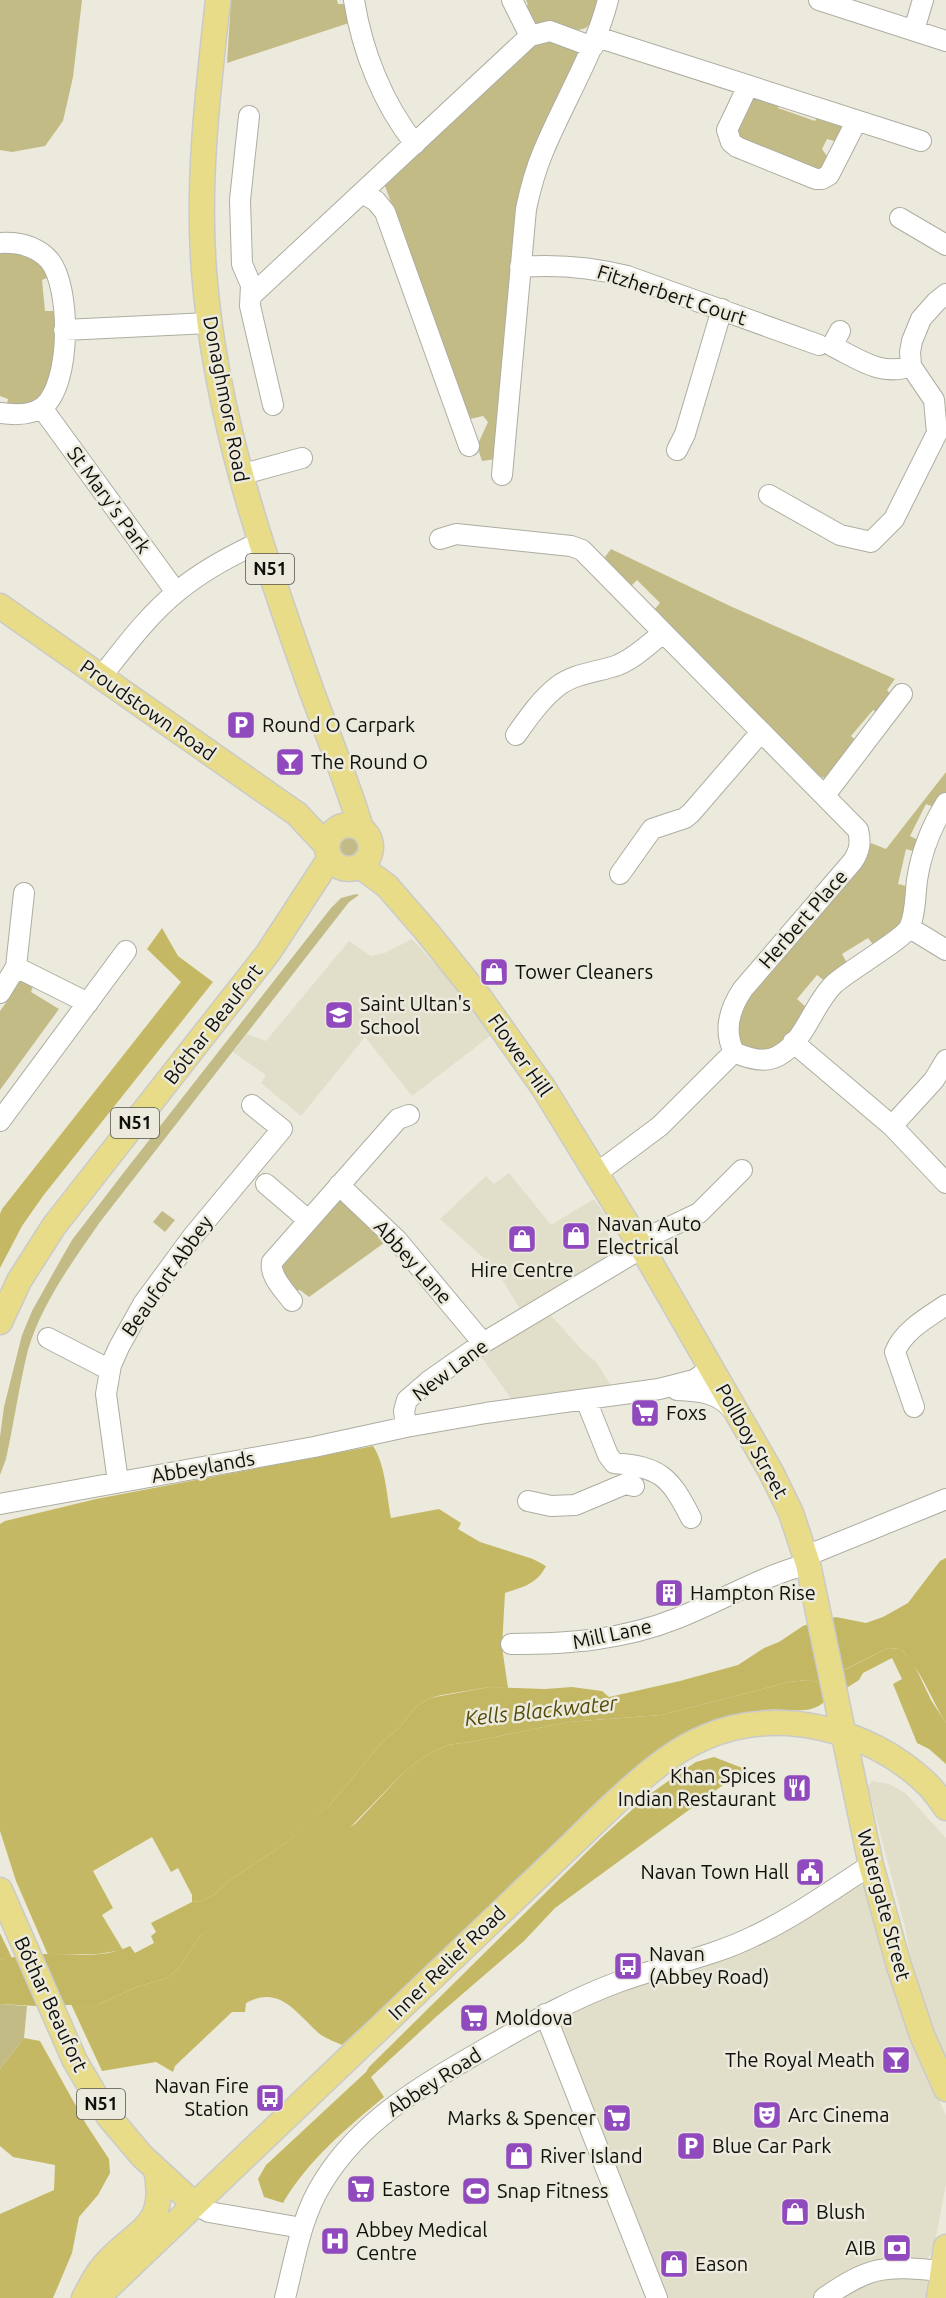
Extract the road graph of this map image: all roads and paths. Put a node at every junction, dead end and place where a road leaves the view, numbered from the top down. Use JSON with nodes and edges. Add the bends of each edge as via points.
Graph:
{"nodes":[{"id":1,"x":218,"y":0,"type":"edge"},
{"id":2,"x":354,"y":0,"type":"edge"},
{"id":3,"x":512,"y":0,"type":"edge"},
{"id":4,"x":608,"y":0,"type":"edge"},
{"id":5,"x":819,"y":0,"type":"edge"},
{"id":6,"x":923,"y":0,"type":"edge"},
{"id":7,"x":914,"y":30,"type":"junction"},
{"id":8,"x":530,"y":36,"type":"junction"},
{"id":9,"x":946,"y":40,"type":"edge"},
{"id":10,"x":595,"y":42,"type":"junction"},
{"id":11,"x":748,"y":86,"type":"junction"},
{"id":12,"x":249,"y":116,"type":"dead end"},
{"id":13,"x":856,"y":122,"type":"junction"},
{"id":14,"x":921,"y":141,"type":"dead end"},
{"id":15,"x":415,"y":144,"type":"junction"},
{"id":16,"x":362,"y":193,"type":"junction"},
{"id":17,"x":900,"y":218,"type":"dead end"},
{"id":18,"x":0,"y":243,"type":"edge"},
{"id":19,"x":946,"y":245,"type":"edge"},
{"id":20,"x":520,"y":267,"type":"junction"},
{"id":21,"x":946,"y":294,"type":"edge"},
{"id":22,"x":251,"y":296,"type":"junction"},
{"id":23,"x":722,"y":309,"type":"junction"},
{"id":24,"x":209,"y":323,"type":"junction"},
{"id":25,"x":64,"y":330,"type":"junction"},
{"id":26,"x":840,"y":331,"type":"dead end"},
{"id":27,"x":819,"y":345,"type":"dead end"},
{"id":28,"x":911,"y":366,"type":"junction"},
{"id":29,"x":273,"y":405,"type":"dead end"},
{"id":30,"x":42,"y":408,"type":"junction"},
{"id":31,"x":0,"y":413,"type":"edge"},
{"id":32,"x":469,"y":446,"type":"dead end"},
{"id":33,"x":677,"y":450,"type":"dead end"},
{"id":34,"x":302,"y":458,"type":"dead end"},
{"id":35,"x":240,"y":475,"type":"junction"},
{"id":36,"x":502,"y":475,"type":"dead end"},
{"id":37,"x":769,"y":495,"type":"dead end"},
{"id":38,"x":440,"y":539,"type":"dead end"},
{"id":39,"x":261,"y":542,"type":"junction"},
{"id":40,"x":176,"y":592,"type":"junction"},
{"id":41,"x":0,"y":606,"type":"edge"},
{"id":42,"x":663,"y":633,"type":"junction"},
{"id":43,"x":101,"y":677,"type":"junction"},
{"id":44,"x":902,"y":693,"type":"dead end"},
{"id":45,"x":761,"y":732,"type":"junction"},
{"id":46,"x":516,"y":735,"type":"dead end"},
{"id":47,"x":825,"y":795,"type":"junction"},
{"id":48,"x":946,"y":803,"type":"edge"},
{"id":49,"x":343,"y":846,"type":"junction"},
{"id":50,"x":620,"y":874,"type":"dead end"},
{"id":51,"x":24,"y":894,"type":"dead end"},
{"id":52,"x":910,"y":928,"type":"junction"},
{"id":53,"x":946,"y":950,"type":"edge"},
{"id":54,"x":126,"y":951,"type":"dead end"},
{"id":55,"x":16,"y":967,"type":"junction"},
{"id":56,"x":0,"y":993,"type":"edge"},
{"id":57,"x":88,"y":1003,"type":"junction"},
{"id":58,"x":793,"y":1042,"type":"junction"},
{"id":59,"x":734,"y":1052,"type":"junction"},
{"id":60,"x":946,"y":1060,"type":"edge"},
{"id":61,"x":252,"y":1105,"type":"dead end"},
{"id":62,"x":409,"y":1115,"type":"dead end"},
{"id":63,"x":0,"y":1120,"type":"edge"},
{"id":64,"x":892,"y":1126,"type":"junction"},
{"id":65,"x":742,"y":1170,"type":"dead end"},
{"id":66,"x":597,"y":1173,"type":"junction"},
{"id":67,"x":946,"y":1183,"type":"edge"},
{"id":68,"x":266,"y":1184,"type":"dead end"},
{"id":69,"x":339,"y":1185,"type":"junction"},
{"id":70,"x":308,"y":1220,"type":"junction"},
{"id":71,"x":640,"y":1245,"type":"junction"},
{"id":72,"x":292,"y":1302,"type":"dead end"},
{"id":73,"x":946,"y":1305,"type":"edge"},
{"id":74,"x":0,"y":1322,"type":"edge"},
{"id":75,"x":48,"y":1338,"type":"dead end"},
{"id":76,"x":483,"y":1343,"type":"junction"},
{"id":77,"x":712,"y":1368,"type":"junction"},
{"id":78,"x":110,"y":1370,"type":"junction"},
{"id":79,"x":659,"y":1389,"type":"junction"},
{"id":80,"x":586,"y":1400,"type":"junction"},
{"id":81,"x":914,"y":1407,"type":"dead end"},
{"id":82,"x":743,"y":1423,"type":"junction"},
{"id":83,"x":406,"y":1427,"type":"junction"},
{"id":84,"x":611,"y":1459,"type":"junction"},
{"id":85,"x":118,"y":1482,"type":"junction"},
{"id":86,"x":946,"y":1499,"type":"edge"},
{"id":87,"x":528,"y":1501,"type":"dead end"},
{"id":88,"x":0,"y":1504,"type":"edge"},
{"id":89,"x":692,"y":1518,"type":"dead end"},
{"id":90,"x":807,"y":1560,"type":"junction"},
{"id":91,"x":511,"y":1644,"type":"dead end"},
{"id":92,"x":843,"y":1734,"type":"junction"},
{"id":93,"x":946,"y":1808,"type":"edge"},
{"id":94,"x":870,"y":1865,"type":"junction"},
{"id":95,"x":0,"y":1890,"type":"edge"},
{"id":96,"x":545,"y":2014,"type":"junction"},
{"id":97,"x":944,"y":2079,"type":"edge"},
{"id":98,"x":156,"y":2169,"type":"junction"},
{"id":99,"x":194,"y":2204,"type":"junction"},
{"id":100,"x":302,"y":2228,"type":"junction"},
{"id":101,"x":946,"y":2247,"type":"edge"},
{"id":102,"x":943,"y":2271,"type":"junction"},
{"id":103,"x":84,"y":2298,"type":"edge"},
{"id":104,"x":97,"y":2298,"type":"edge"},
{"id":105,"x":285,"y":2298,"type":"edge"},
{"id":106,"x":657,"y":2298,"type":"edge"},
{"id":107,"x":824,"y":2298,"type":"edge"},
{"id":108,"x":939,"y":2298,"type":"edge"}],
"edges":[{"from":1,"to":24,"type":"main road","name":"Donaghmore Road","number":"N51","via":[[201,171],[202,251]]},
{"from":2,"to":15,"type":"street","via":[[362,37],[387,102]]},
{"from":3,"to":8,"type":"street"},
{"from":4,"to":10,"type":"street"},
{"from":5,"to":7,"type":"street"},
{"from":6,"to":7,"type":"street"},
{"from":7,"to":9,"type":"street"},
{"from":8,"to":10,"type":"street","via":[[550,31]]},
{"from":8,"to":15,"type":"street"},
{"from":10,"to":11,"type":"street"},
{"from":10,"to":20,"type":"street","via":[[532,182]]},
{"from":11,"to":13,"type":"street"},
{"from":11,"to":13,"type":"street","via":[[727,130],[731,142],[816,179],[829,175]]},
{"from":12,"to":22,"type":"street","via":[[240,232],[242,264]]},
{"from":13,"to":14,"type":"street"},
{"from":15,"to":16,"type":"street"},
{"from":16,"to":22,"type":"street"},
{"from":16,"to":32,"type":"street","via":[[385,212]]},
{"from":17,"to":19,"type":"street"},
{"from":18,"to":25,"type":"street","via":[[33,248],[51,262],[60,282]]},
{"from":20,"to":23,"type":"street","name":"Fitzherbert Court","via":[[597,269]]},
{"from":20,"to":36,"type":"street"},
{"from":21,"to":28,"type":"street","via":[[927,310],[916,330]]},
{"from":22,"to":29,"type":"street"},
{"from":23,"to":27,"type":"street","name":"Fitzherbert Court"},
{"from":23,"to":33,"type":"street"},
{"from":24,"to":25,"type":"street"},
{"from":24,"to":35,"type":"main road","name":"Donaghmore Road","number":"N51"},
{"from":25,"to":30,"type":"street","via":[[61,371],[49,401]]},
{"from":26,"to":28,"type":"street","via":[[832,346],[877,369],[900,370]]},
{"from":28,"to":37,"type":"street","via":[[934,400],[937,433],[894,519],[871,542],[840,535]]},
{"from":30,"to":31,"type":"street","via":[[24,414]]},
{"from":30,"to":40,"type":"street","name":"St Mary's Park"},
{"from":34,"to":35,"type":"street"},
{"from":35,"to":39,"type":"main road","name":"Donaghmore Road","number":"N51"},
{"from":38,"to":42,"type":"street","name":"Herbert Place","via":[[456,534],[582,550]]},
{"from":39,"to":40,"type":"street"},
{"from":39,"to":49,"type":"main road","name":"Donaghmore Road","number":"N51","via":[[312,693],[347,781]]},
{"from":40,"to":43,"type":"street"},
{"from":41,"to":43,"type":"main road","name":"Proudstown Road"},
{"from":42,"to":45,"type":"street","name":"Herbert Place"},
{"from":42,"to":46,"type":"street","via":[[622,663],[558,686]]},
{"from":43,"to":49,"type":"main road","name":"Proudstown Road","via":[[297,814],[315,819]]},
{"from":44,"to":47,"type":"street"},
{"from":45,"to":47,"type":"street","name":"Herbert Place"},
{"from":45,"to":50,"type":"street","via":[[691,813],[652,829]]},
{"from":47,"to":59,"type":"street","name":"Herbert Place","via":[[858,830],[859,851],[733,1004],[728,1030]]},
{"from":48,"to":52,"type":"street","via":[[920,861]]},
{"from":49,"to":66,"type":"main road","name":"Flower Hill","via":[[387,886],[461,974],[543,1087]]},
{"from":49,"to":74,"type":"main road","name":"Bóthar Beaufort","number":"N51","via":[[334,882],[283,934],[54,1226],[19,1281]]},
{"from":51,"to":55,"type":"street"},
{"from":52,"to":53,"type":"street"},
{"from":52,"to":58,"type":"street","via":[[833,985]]},
{"from":54,"to":57,"type":"street"},
{"from":55,"to":56,"type":"street"},
{"from":55,"to":57,"type":"street"},
{"from":57,"to":63,"type":"street"},
{"from":58,"to":59,"type":"street","via":[[778,1057],[768,1060]]},
{"from":58,"to":64,"type":"street"},
{"from":59,"to":66,"type":"street","via":[[660,1126]]},
{"from":60,"to":64,"type":"street","via":[[934,1080]]},
{"from":61,"to":78,"type":"street","name":"Beaufort Abbey","via":[[282,1129],[210,1214],[143,1304]]},
{"from":62,"to":69,"type":"street","via":[[398,1119]]},
{"from":64,"to":67,"type":"street"},
{"from":65,"to":71,"type":"street","name":"New Lane","via":[[699,1213]]},
{"from":66,"to":71,"type":"main road","name":"Pollboy Street"},
{"from":68,"to":70,"type":"street"},
{"from":69,"to":70,"type":"street"},
{"from":69,"to":76,"type":"street","name":"Abbey Lane","via":[[397,1240]]},
{"from":70,"to":72,"type":"street","via":[[270,1268]]},
{"from":71,"to":76,"type":"street","name":"New Lane"},
{"from":71,"to":77,"type":"main road","name":"Pollboy Street"},
{"from":73,"to":81,"type":"street","via":[[922,1321],[895,1352]]},
{"from":75,"to":78,"type":"street"},
{"from":76,"to":83,"type":"street","name":"New Lane","via":[[407,1400]]},
{"from":77,"to":79,"type":"street","name":"New Lane","via":[[694,1380]]},
{"from":77,"to":82,"type":"main road","name":"Pollboy Street"},
{"from":78,"to":85,"type":"street","name":"Beaufort Abbey","via":[[106,1394]]},
{"from":79,"to":80,"type":"street","name":"New Lane"},
{"from":79,"to":82,"type":"street","name":"New Lane","via":[[714,1395]]},
{"from":80,"to":83,"type":"street","name":"New Lane"},
{"from":80,"to":84,"type":"street"},
{"from":82,"to":90,"type":"main road","name":"Pollboy Street","via":[[771,1472]]},
{"from":83,"to":85,"type":"street","name":"Abbeylands"},
{"from":84,"to":87,"type":"street","via":[[610,1475],[626,1486],[575,1505],[551,1506]]},
{"from":84,"to":89,"type":"street","via":[[614,1463],[647,1467],[664,1476]]},
{"from":85,"to":88,"type":"street","name":"Abbeylands"},
{"from":86,"to":90,"type":"street","name":"Mill Lane"},
{"from":90,"to":91,"type":"street","name":"Mill Lane","via":[[638,1632],[564,1644]]},
{"from":90,"to":92,"type":"main road","name":"Pollboy Street"},
{"from":92,"to":93,"type":"main road","name":"Inner Relief Road","via":[[901,1762],[927,1784]]},
{"from":92,"to":94,"type":"main road","name":"Watergate Street"},
{"from":92,"to":99,"type":"main road","name":"Inner Relief Road","via":[[797,1724],[755,1724],[707,1736],[658,1765]]},
{"from":94,"to":96,"type":"street","name":"Abbey Road","via":[[755,1936],[622,1980]]},
{"from":94,"to":97,"type":"main road","name":"Watergate Street","via":[[922,2035]]},
{"from":95,"to":98,"type":"main road","name":"Bóthar Beaufort","number":"N51","via":[[75,2061],[109,2117]]},
{"from":96,"to":100,"type":"street","name":"Abbey Road","via":[[454,2066],[374,2121],[327,2175]]},
{"from":96,"to":106,"type":"street"},
{"from":98,"to":99,"type":"main road","number":"N51"},
{"from":98,"to":103,"type":"main road","via":[[159,2196],[153,2218],[101,2269]]},
{"from":99,"to":100,"type":"street","via":[[209,2212]]},
{"from":99,"to":104,"type":"main road","name":"Inner Relief Road"},
{"from":100,"to":105,"type":"street","name":"Abbey Road"},
{"from":101,"to":102,"type":"main road"},
{"from":102,"to":107,"type":"street","via":[[898,2267],[877,2270],[857,2277]]},
{"from":102,"to":108,"type":"main road"}]}
